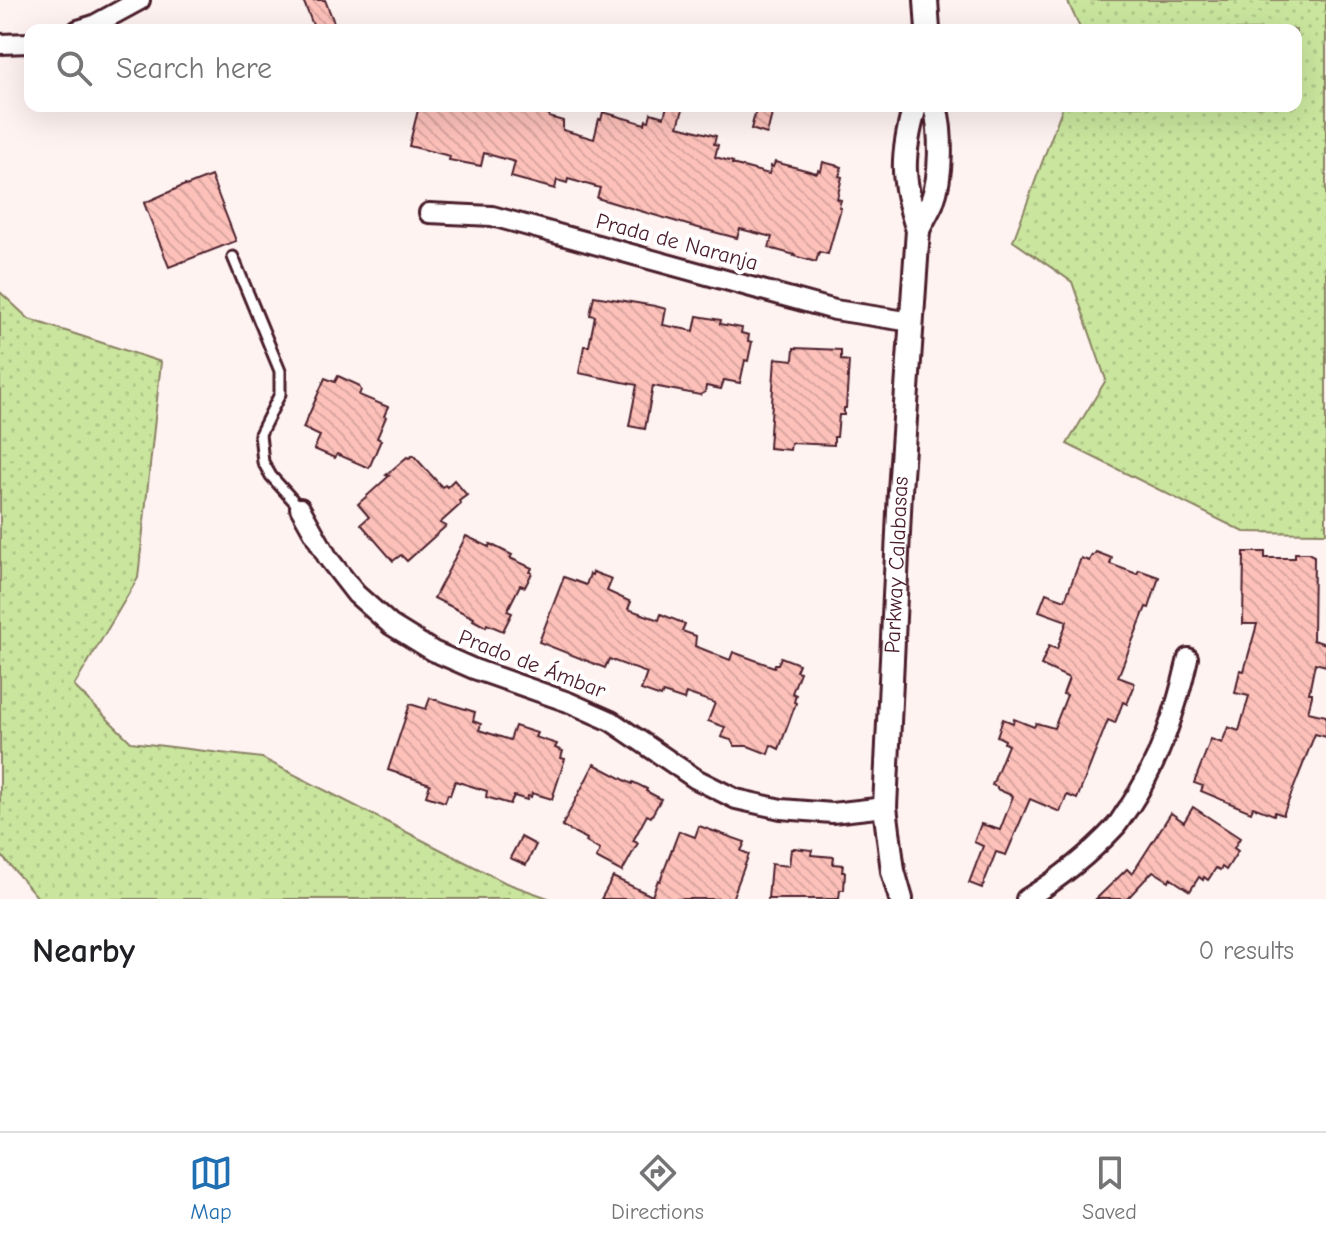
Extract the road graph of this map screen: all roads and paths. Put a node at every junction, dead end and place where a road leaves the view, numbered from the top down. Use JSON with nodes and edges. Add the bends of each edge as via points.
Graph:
{"nodes":[{"id":1,"x":140,"y":0,"type":"edge"},
{"id":2,"x":926,"y":0,"type":"edge"},
{"id":3,"x":96,"y":24,"type":"edge"},
{"id":4,"x":928,"y":24,"type":"edge"},
{"id":5,"x":24,"y":43,"type":"edge"},
{"id":6,"x":0,"y":44,"type":"edge"},
{"id":7,"x":913,"y":112,"type":"edge"},
{"id":8,"x":936,"y":112,"type":"edge"},
{"id":9,"x":429,"y":213,"type":"dead end"},
{"id":10,"x":918,"y":230,"type":"junction"},
{"id":11,"x":233,"y":257,"type":"dead end"},
{"id":12,"x":912,"y":322,"type":"junction"},
{"id":13,"x":300,"y":508,"type":"joint"},
{"id":14,"x":1188,"y":658,"type":"dead end"},
{"id":15,"x":885,"y":807,"type":"junction"},
{"id":16,"x":901,"y":899,"type":"edge"},
{"id":17,"x":1026,"y":899,"type":"edge"}],
"edges":[{"from":1,"to":3,"type":"street"},
{"from":2,"to":4,"type":"street"},
{"from":5,"to":6,"type":"street"},
{"from":7,"to":10,"type":"street","name":"Parkway Calabasas","via":[[903,169]]},
{"from":8,"to":10,"type":"street","name":"Parkway Calabasas","via":[[939,163],[933,200]]},
{"from":9,"to":12,"type":"street","name":"Prada de Naranja","via":[[492,216],[835,310]]},
{"from":10,"to":12,"type":"street","name":"Parkway Calabasas"},
{"from":11,"to":13,"type":"lane","via":[[280,371],[280,394],[260,434],[263,462]]},
{"from":12,"to":15,"type":"street","name":"Parkway Calabasas"},
{"from":13,"to":15,"type":"street","name":"Prado de Ámbar","via":[[356,594],[391,625],[433,651],[611,721],[696,779],[736,799],[832,813]]},
{"from":14,"to":17,"type":"street","via":[[1161,751],[1140,790],[1117,824],[1053,882]]},
{"from":15,"to":16,"type":"street","name":"Parkway Calabasas"}]}
